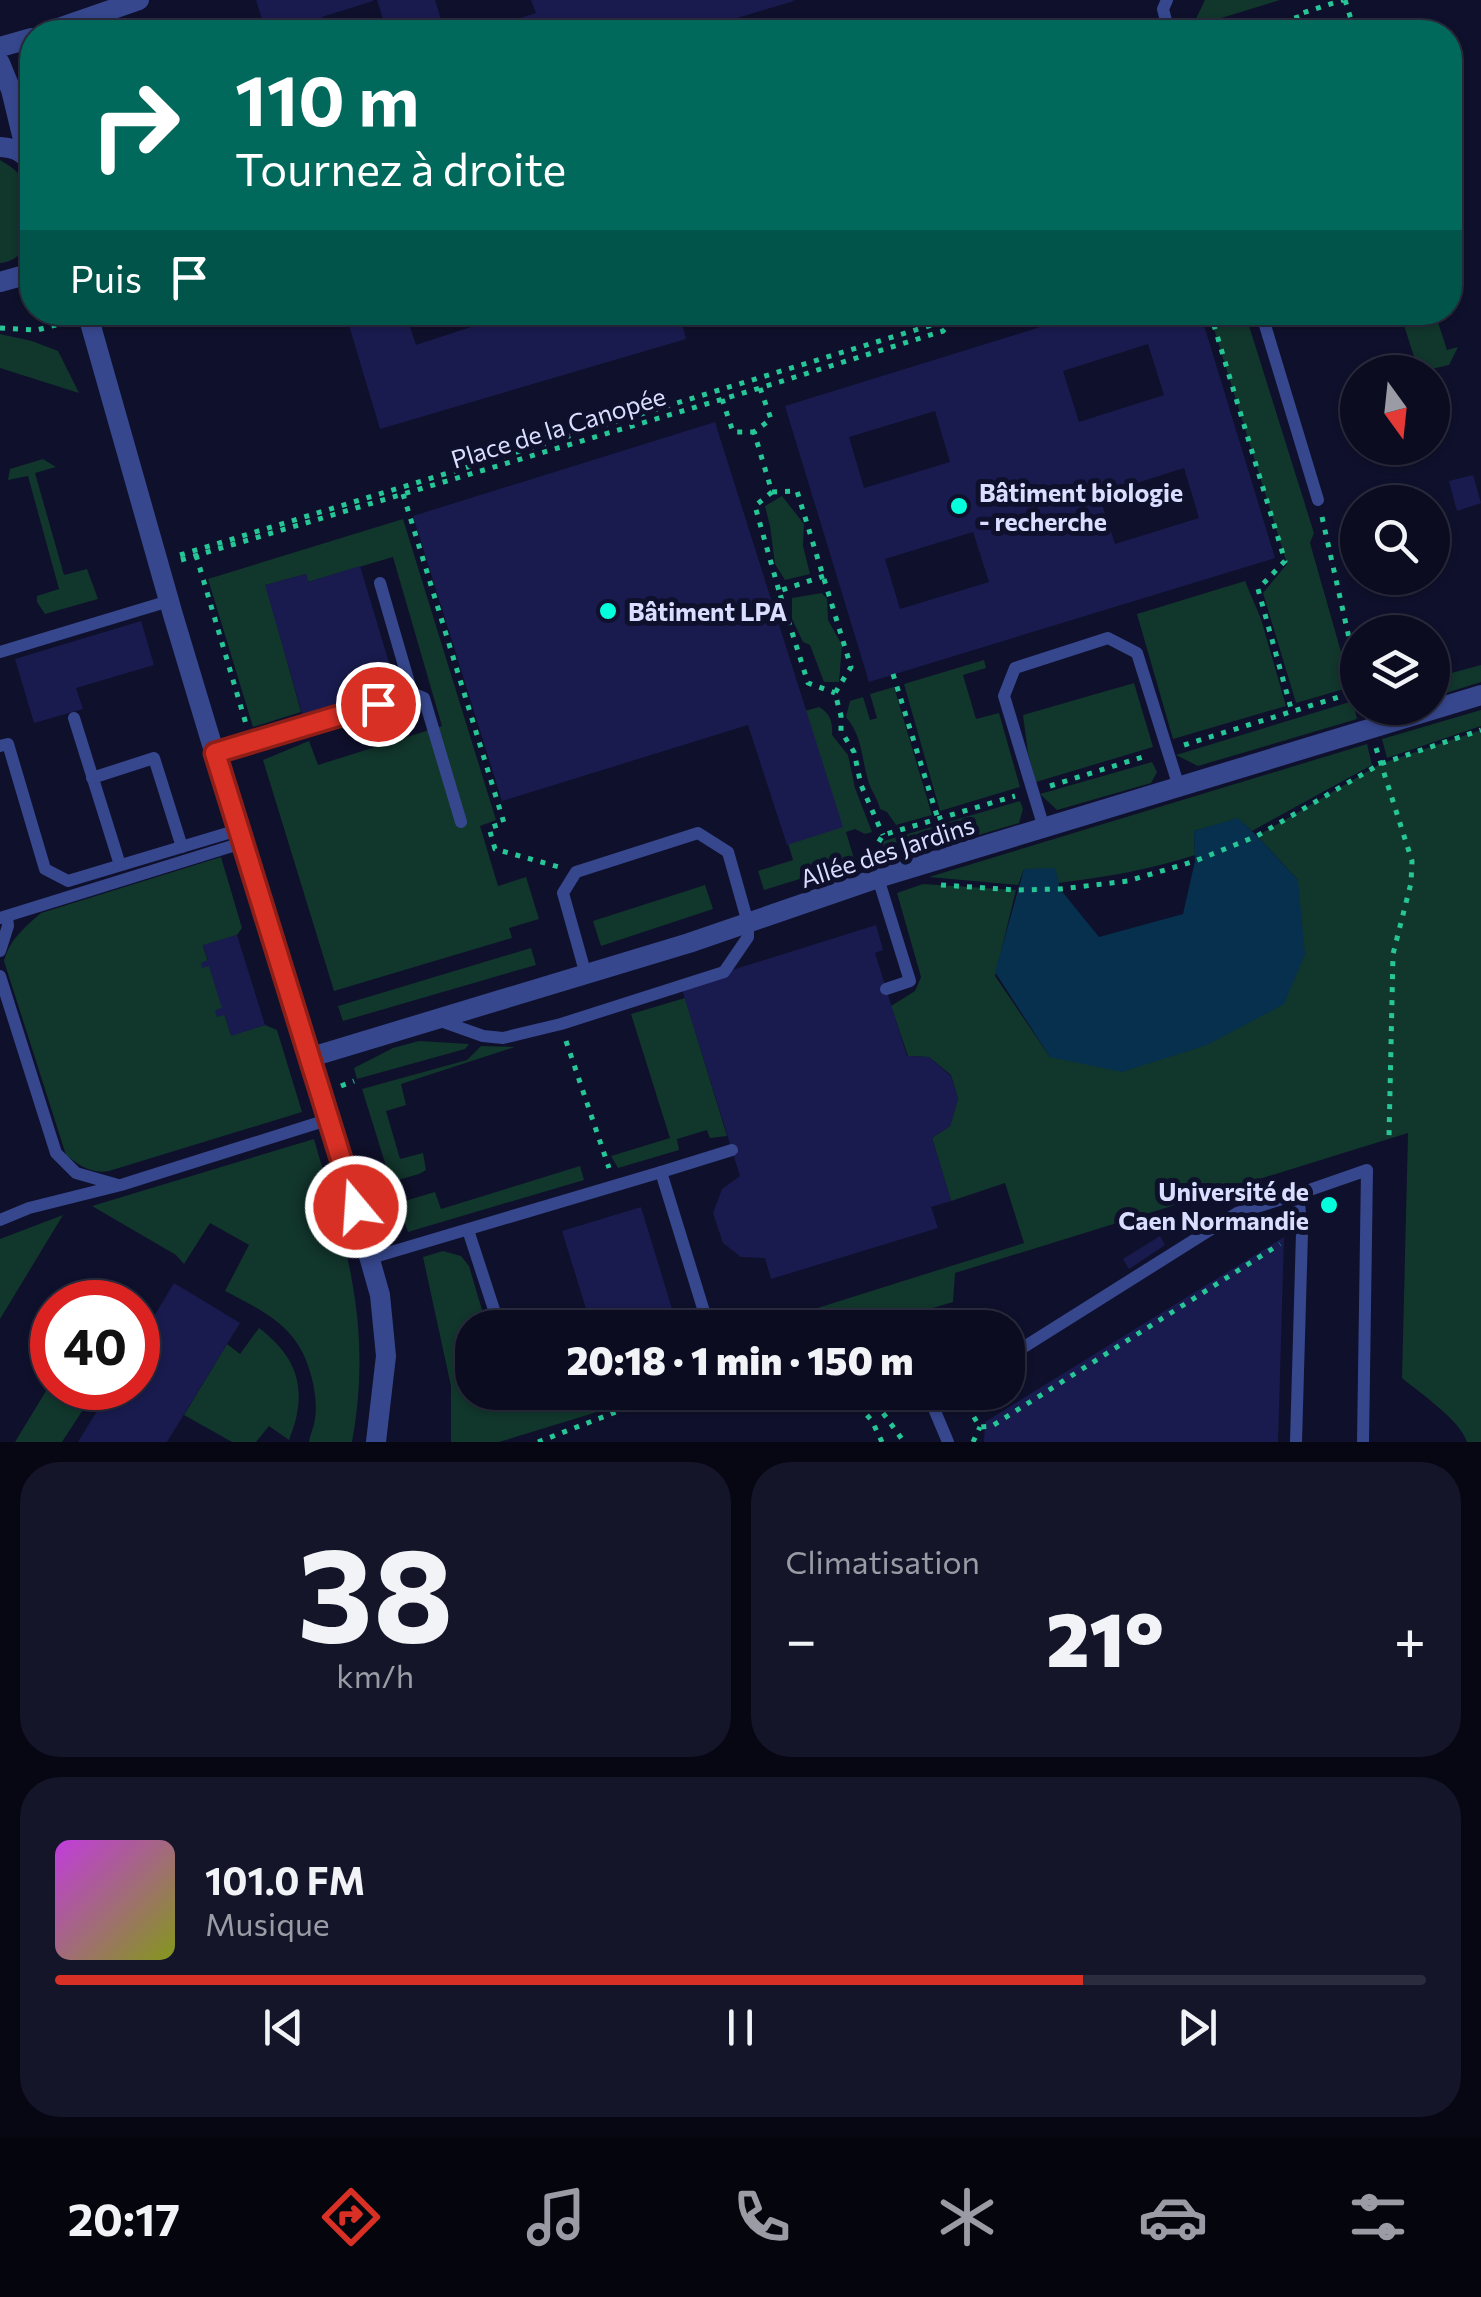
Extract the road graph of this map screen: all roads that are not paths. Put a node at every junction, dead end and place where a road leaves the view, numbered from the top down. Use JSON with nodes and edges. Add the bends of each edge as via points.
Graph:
{"nodes":[{"id":1,"x":139,"y":0,"type":"edge"},
{"id":2,"x":82,"y":20,"type":"edge"},
{"id":3,"x":0,"y":63,"type":"edge"},
{"id":4,"x":20,"y":124,"type":"edge"},
{"id":5,"x":91,"y":325,"type":"edge"},
{"id":6,"x":1265,"y":325,"type":"edge"},
{"id":7,"x":1318,"y":500,"type":"road end"},
{"id":8,"x":380,"y":584,"type":"dead end"},
{"id":9,"x":169,"y":601,"type":"junction"},
{"id":10,"x":0,"y":652,"type":"edge"},
{"id":11,"x":412,"y":693,"type":"junction"},
{"id":12,"x":1481,"y":695,"type":"edge"},
{"id":13,"x":74,"y":718,"type":"dead end"},
{"id":14,"x":0,"y":746,"type":"edge"},
{"id":15,"x":215,"y":753,"type":"junction"},
{"id":16,"x":92,"y":778,"type":"junction"},
{"id":17,"x":1179,"y":786,"type":"junction"},
{"id":18,"x":461,"y":822,"type":"dead end"},
{"id":19,"x":1044,"y":828,"type":"junction"},
{"id":20,"x":240,"y":837,"type":"junction"},
{"id":21,"x":182,"y":847,"type":"junction"},
{"id":22,"x":120,"y":865,"type":"junction"},
{"id":23,"x":871,"y":871,"type":"junction"},
{"id":24,"x":4,"y":917,"type":"edge"},
{"id":25,"x":748,"y":923,"type":"junction"},
{"id":26,"x":0,"y":952,"type":"edge"},
{"id":27,"x":586,"y":975,"type":"junction"},
{"id":28,"x":0,"y":976,"type":"edge"},
{"id":29,"x":886,"y":989,"type":"dead end"},
{"id":30,"x":436,"y":1019,"type":"junction"},
{"id":31,"x":308,"y":1058,"type":"junction"},
{"id":32,"x":327,"y":1120,"type":"junction"},
{"id":33,"x":732,"y":1150,"type":"dead end"},
{"id":34,"x":661,"y":1172,"type":"junction"},
{"id":35,"x":121,"y":1185,"type":"junction"},
{"id":36,"x":1298,"y":1194,"type":"junction"},
{"id":37,"x":28,"y":1208,"type":"junction"},
{"id":38,"x":0,"y":1220,"type":"edge"},
{"id":39,"x":468,"y":1230,"type":"junction"},
{"id":40,"x":0,"y":1231,"type":"edge"},
{"id":41,"x":370,"y":1258,"type":"junction"},
{"id":42,"x":494,"y":1310,"type":"edge"},
{"id":43,"x":704,"y":1310,"type":"edge"},
{"id":44,"x":1025,"y":1346,"type":"edge"},
{"id":45,"x":935,"y":1410,"type":"edge"},
{"id":46,"x":376,"y":1442,"type":"edge"},
{"id":47,"x":948,"y":1442,"type":"edge"},
{"id":48,"x":1296,"y":1442,"type":"edge"},
{"id":49,"x":1364,"y":1442,"type":"edge"}],
"edges":[{"from":1,"to":2,"type":"street"},
{"from":3,"to":4,"type":"street"},
{"from":5,"to":9,"type":"street"},
{"from":6,"to":7,"type":"lane"},
{"from":8,"to":11,"type":"lane"},
{"from":9,"to":10,"type":"lane"},
{"from":9,"to":15,"type":"street"},
{"from":11,"to":15,"type":"lane"},
{"from":11,"to":18,"type":"lane","via":[[424,698]]},
{"from":12,"to":17,"type":"street","name":"Allée des Jardins"},
{"from":13,"to":16,"type":"lane"},
{"from":14,"to":22,"type":"lane","via":[[8,744],[45,869],[68,881]]},
{"from":15,"to":20,"type":"street"},
{"from":16,"to":21,"type":"lane","via":[[154,758]]},
{"from":16,"to":22,"type":"lane"},
{"from":17,"to":19,"type":"street","name":"Allée des Jardins"},
{"from":17,"to":19,"type":"lane","via":[[1137,653],[1108,638],[1015,668],[1004,696]]},
{"from":19,"to":23,"type":"street","name":"Allée des Jardins"},
{"from":20,"to":21,"type":"lane"},
{"from":20,"to":24,"type":"lane"},
{"from":20,"to":31,"type":"street"},
{"from":21,"to":22,"type":"lane"},
{"from":23,"to":25,"type":"street","name":"Allée des Jardins"},
{"from":23,"to":29,"type":"lane","via":[[910,981]]},
{"from":24,"to":26,"type":"lane"},
{"from":25,"to":27,"type":"street","name":"Allée des Jardins"},
{"from":25,"to":27,"type":"lane","via":[[728,852],[698,833],[576,872],[563,894]]},
{"from":25,"to":30,"type":"lane","via":[[748,937],[724,972],[561,1024],[503,1038]]},
{"from":27,"to":30,"type":"street","name":"Allée des Jardins"},
{"from":28,"to":35,"type":"lane","via":[[56,1153],[76,1173]]},
{"from":30,"to":31,"type":"street","name":"Allée des Jardins"},
{"from":31,"to":32,"type":"street"},
{"from":32,"to":35,"type":"lane"},
{"from":32,"to":41,"type":"street"},
{"from":33,"to":34,"type":"lane"},
{"from":34,"to":39,"type":"lane"},
{"from":34,"to":43,"type":"lane"},
{"from":35,"to":37,"type":"lane"},
{"from":36,"to":44,"type":"lane","via":[[1237,1213]]},
{"from":36,"to":48,"type":"lane"},
{"from":36,"to":49,"type":"lane","via":[[1367,1170]]},
{"from":37,"to":38,"type":"lane"},
{"from":37,"to":40,"type":"lane"},
{"from":39,"to":41,"type":"lane"},
{"from":39,"to":42,"type":"lane"},
{"from":41,"to":46,"type":"street","via":[[386,1356]]},
{"from":45,"to":47,"type":"lane"}]}
